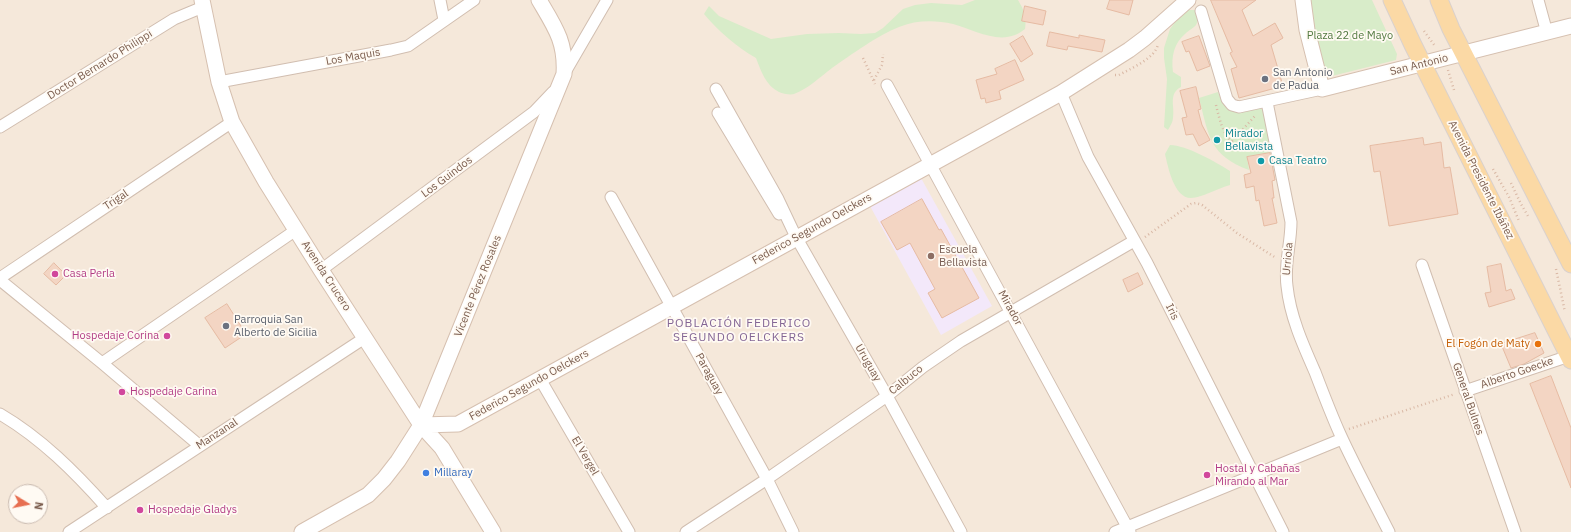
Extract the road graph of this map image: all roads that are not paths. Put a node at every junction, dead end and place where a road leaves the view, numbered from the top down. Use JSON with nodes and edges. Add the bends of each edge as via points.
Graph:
{"nodes":[{"id":1,"x":440,"y":0,"type":"edge"},
{"id":2,"x":474,"y":0,"type":"edge"},
{"id":3,"x":539,"y":0,"type":"edge"},
{"id":4,"x":607,"y":0,"type":"edge"},
{"id":5,"x":1188,"y":0,"type":"edge"},
{"id":6,"x":1303,"y":0,"type":"edge"},
{"id":7,"x":1392,"y":0,"type":"edge"},
{"id":8,"x":1438,"y":0,"type":"edge"},
{"id":9,"x":1538,"y":0,"type":"edge"},
{"id":10,"x":203,"y":4,"type":"edge"},
{"id":11,"x":1201,"y":11,"type":"dead end"},
{"id":12,"x":444,"y":20,"type":"junction"},
{"id":13,"x":1571,"y":26,"type":"edge"},
{"id":14,"x":1547,"y":33,"type":"junction"},
{"id":15,"x":1465,"y":54,"type":"junction"},
{"id":16,"x":1423,"y":64,"type":"junction"},
{"id":17,"x":564,"y":74,"type":"junction"},
{"id":18,"x":219,"y":82,"type":"junction"},
{"id":19,"x":882,"y":87,"type":"road end"},
{"id":20,"x":716,"y":89,"type":"dead end"},
{"id":21,"x":1322,"y":89,"type":"junction"},
{"id":22,"x":1061,"y":93,"type":"junction"},
{"id":23,"x":1267,"y":102,"type":"junction"},
{"id":24,"x":718,"y":113,"type":"dead end"},
{"id":25,"x":232,"y":122,"type":"junction"},
{"id":26,"x":0,"y":127,"type":"edge"},
{"id":27,"x":930,"y":164,"type":"junction"},
{"id":28,"x":611,"y":197,"type":"dead end"},
{"id":29,"x":296,"y":230,"type":"junction"},
{"id":30,"x":796,"y":237,"type":"junction"},
{"id":31,"x":1135,"y":242,"type":"junction"},
{"id":32,"x":1571,"y":264,"type":"edge"},
{"id":33,"x":1422,"y":265,"type":"dead end"},
{"id":34,"x":321,"y":270,"type":"junction"},
{"id":35,"x":0,"y":279,"type":"edge"},
{"id":36,"x":672,"y":307,"type":"junction"},
{"id":37,"x":1011,"y":311,"type":"junction"},
{"id":38,"x":366,"y":337,"type":"junction"},
{"id":39,"x":1570,"y":358,"type":"edge"},
{"id":40,"x":102,"y":363,"type":"junction"},
{"id":41,"x":540,"y":379,"type":"junction"},
{"id":42,"x":1465,"y":391,"type":"junction"},
{"id":43,"x":887,"y":396,"type":"junction"},
{"id":44,"x":0,"y":414,"type":"edge"},
{"id":45,"x":421,"y":425,"type":"junction"},
{"id":46,"x":1342,"y":439,"type":"junction"},
{"id":47,"x":200,"y":446,"type":"junction"},
{"id":48,"x":1255,"y":475,"type":"junction"},
{"id":49,"x":767,"y":479,"type":"junction"},
{"id":50,"x":107,"y":508,"type":"junction"},
{"id":51,"x":1129,"y":529,"type":"edge"},
{"id":52,"x":69,"y":532,"type":"edge"},
{"id":53,"x":302,"y":532,"type":"edge"},
{"id":54,"x":493,"y":532,"type":"edge"},
{"id":55,"x":629,"y":532,"type":"edge"},
{"id":56,"x":686,"y":532,"type":"edge"},
{"id":57,"x":793,"y":532,"type":"edge"},
{"id":58,"x":961,"y":532,"type":"edge"},
{"id":59,"x":1115,"y":532,"type":"edge"},
{"id":60,"x":1283,"y":532,"type":"edge"},
{"id":61,"x":1389,"y":532,"type":"edge"},
{"id":62,"x":1515,"y":532,"type":"edge"}],
"edges":[{"from":1,"to":12,"type":"street"},
{"from":2,"to":12,"type":"street","name":"Los Maquis"},
{"from":3,"to":17,"type":"main road","via":[[562,43]]},
{"from":4,"to":17,"type":"street","name":"Vicente Pérez Rosales"},
{"from":5,"to":22,"type":"main road","name":"Federico Segundo Oelckers","via":[[1134,46]]},
{"from":6,"to":21,"type":"main road","via":[[1307,30]]},
{"from":7,"to":16,"type":"main road","name":"Avenida Presidente Ibáñez"},
{"from":8,"to":15,"type":"main road"},
{"from":9,"to":14,"type":"street"},
{"from":10,"to":18,"type":"main road","name":"Avenida Crucero"},
{"from":10,"to":26,"type":"street","name":"Doctor Bernardo Philippi","via":[[174,19]]},
{"from":11,"to":23,"type":"street","via":[[1227,99],[1232,105],[1239,107]]},
{"from":12,"to":18,"type":"street","name":"Los Maquis","via":[[408,46]]},
{"from":13,"to":14,"type":"main road","name":"San Antonio"},
{"from":14,"to":15,"type":"main road","name":"San Antonio"},
{"from":15,"to":16,"type":"main road","name":"San Antonio"},
{"from":15,"to":32,"type":"main road"},
{"from":16,"to":21,"type":"main road","name":"San Antonio"},
{"from":16,"to":39,"type":"main road","name":"Avenida Presidente Ibáñez"},
{"from":17,"to":34,"type":"street","name":"Los Guindos","via":[[552,93],[534,112]]},
{"from":17,"to":45,"type":"main road","name":"Vicente Pérez Rosales"},
{"from":18,"to":25,"type":"main road","name":"Avenida Crucero"},
{"from":19,"to":27,"type":"street","name":"Mirador"},
{"from":20,"to":30,"type":"street","name":"Uruguay","via":[[778,198]]},
{"from":21,"to":23,"type":"street","name":"San Antonio"},
{"from":22,"to":27,"type":"main road","name":"Federico Segundo Oelckers"},
{"from":22,"to":31,"type":"street","name":"Iris","via":[[1088,157]]},
{"from":23,"to":46,"type":"street","name":"Urriola","via":[[1291,222],[1286,259],[1288,293],[1297,327]]},
{"from":24,"to":30,"type":"street","name":"Uruguay","via":[[776,210]]},
{"from":25,"to":29,"type":"main road","name":"Avenida Crucero"},
{"from":25,"to":35,"type":"street","name":"Trigal"},
{"from":27,"to":30,"type":"main road","name":"Federico Segundo Oelckers"},
{"from":27,"to":37,"type":"street","name":"Mirador"},
{"from":28,"to":36,"type":"street","name":"Paraguay"},
{"from":29,"to":34,"type":"main road","name":"Avenida Crucero"},
{"from":29,"to":40,"type":"street"},
{"from":30,"to":36,"type":"main road","name":"Federico Segundo Oelckers"},
{"from":30,"to":43,"type":"street","name":"Uruguay"},
{"from":31,"to":37,"type":"street","name":"Calbuco"},
{"from":31,"to":48,"type":"street","name":"Iris"},
{"from":33,"to":42,"type":"street","name":"General Bulnes"},
{"from":34,"to":38,"type":"main road","name":"Avenida Crucero"},
{"from":35,"to":40,"type":"street"},
{"from":36,"to":41,"type":"main road","name":"Federico Segundo Oelckers"},
{"from":36,"to":49,"type":"street","name":"Paraguay"},
{"from":37,"to":43,"type":"street","name":"Calbuco","via":[[954,345]]},
{"from":37,"to":51,"type":"street","name":"Mirador"},
{"from":38,"to":45,"type":"main road","name":"Avenida Crucero"},
{"from":38,"to":47,"type":"street","name":"Manzanal"},
{"from":39,"to":42,"type":"street","name":"Alberto Goecke"},
{"from":40,"to":47,"type":"street"},
{"from":41,"to":45,"type":"main road","name":"Federico Segundo Oelckers","via":[[458,424]]},
{"from":41,"to":55,"type":"street","name":"El Vergel"},
{"from":42,"to":62,"type":"street","name":"General Bulnes"},
{"from":43,"to":49,"type":"street","name":"Calbuco"},
{"from":43,"to":58,"type":"street","name":"Uruguay"},
{"from":44,"to":50,"type":"street","via":[[56,455]]},
{"from":45,"to":53,"type":"main road","name":"Vicente Pérez Rosales","via":[[398,461],[368,495]]},
{"from":45,"to":54,"type":"main road","name":"Avenida Crucero","via":[[442,448]]},
{"from":46,"to":48,"type":"street"},
{"from":46,"to":61,"type":"street","name":"Urriola"},
{"from":47,"to":50,"type":"street","name":"Manzanal"},
{"from":48,"to":51,"type":"street"},
{"from":48,"to":60,"type":"street","name":"Iris"},
{"from":49,"to":56,"type":"street","name":"Calbuco"},
{"from":49,"to":57,"type":"street","name":"Paraguay"},
{"from":50,"to":52,"type":"street","name":"Manzanal"},
{"from":51,"to":59,"type":"street"}]}
